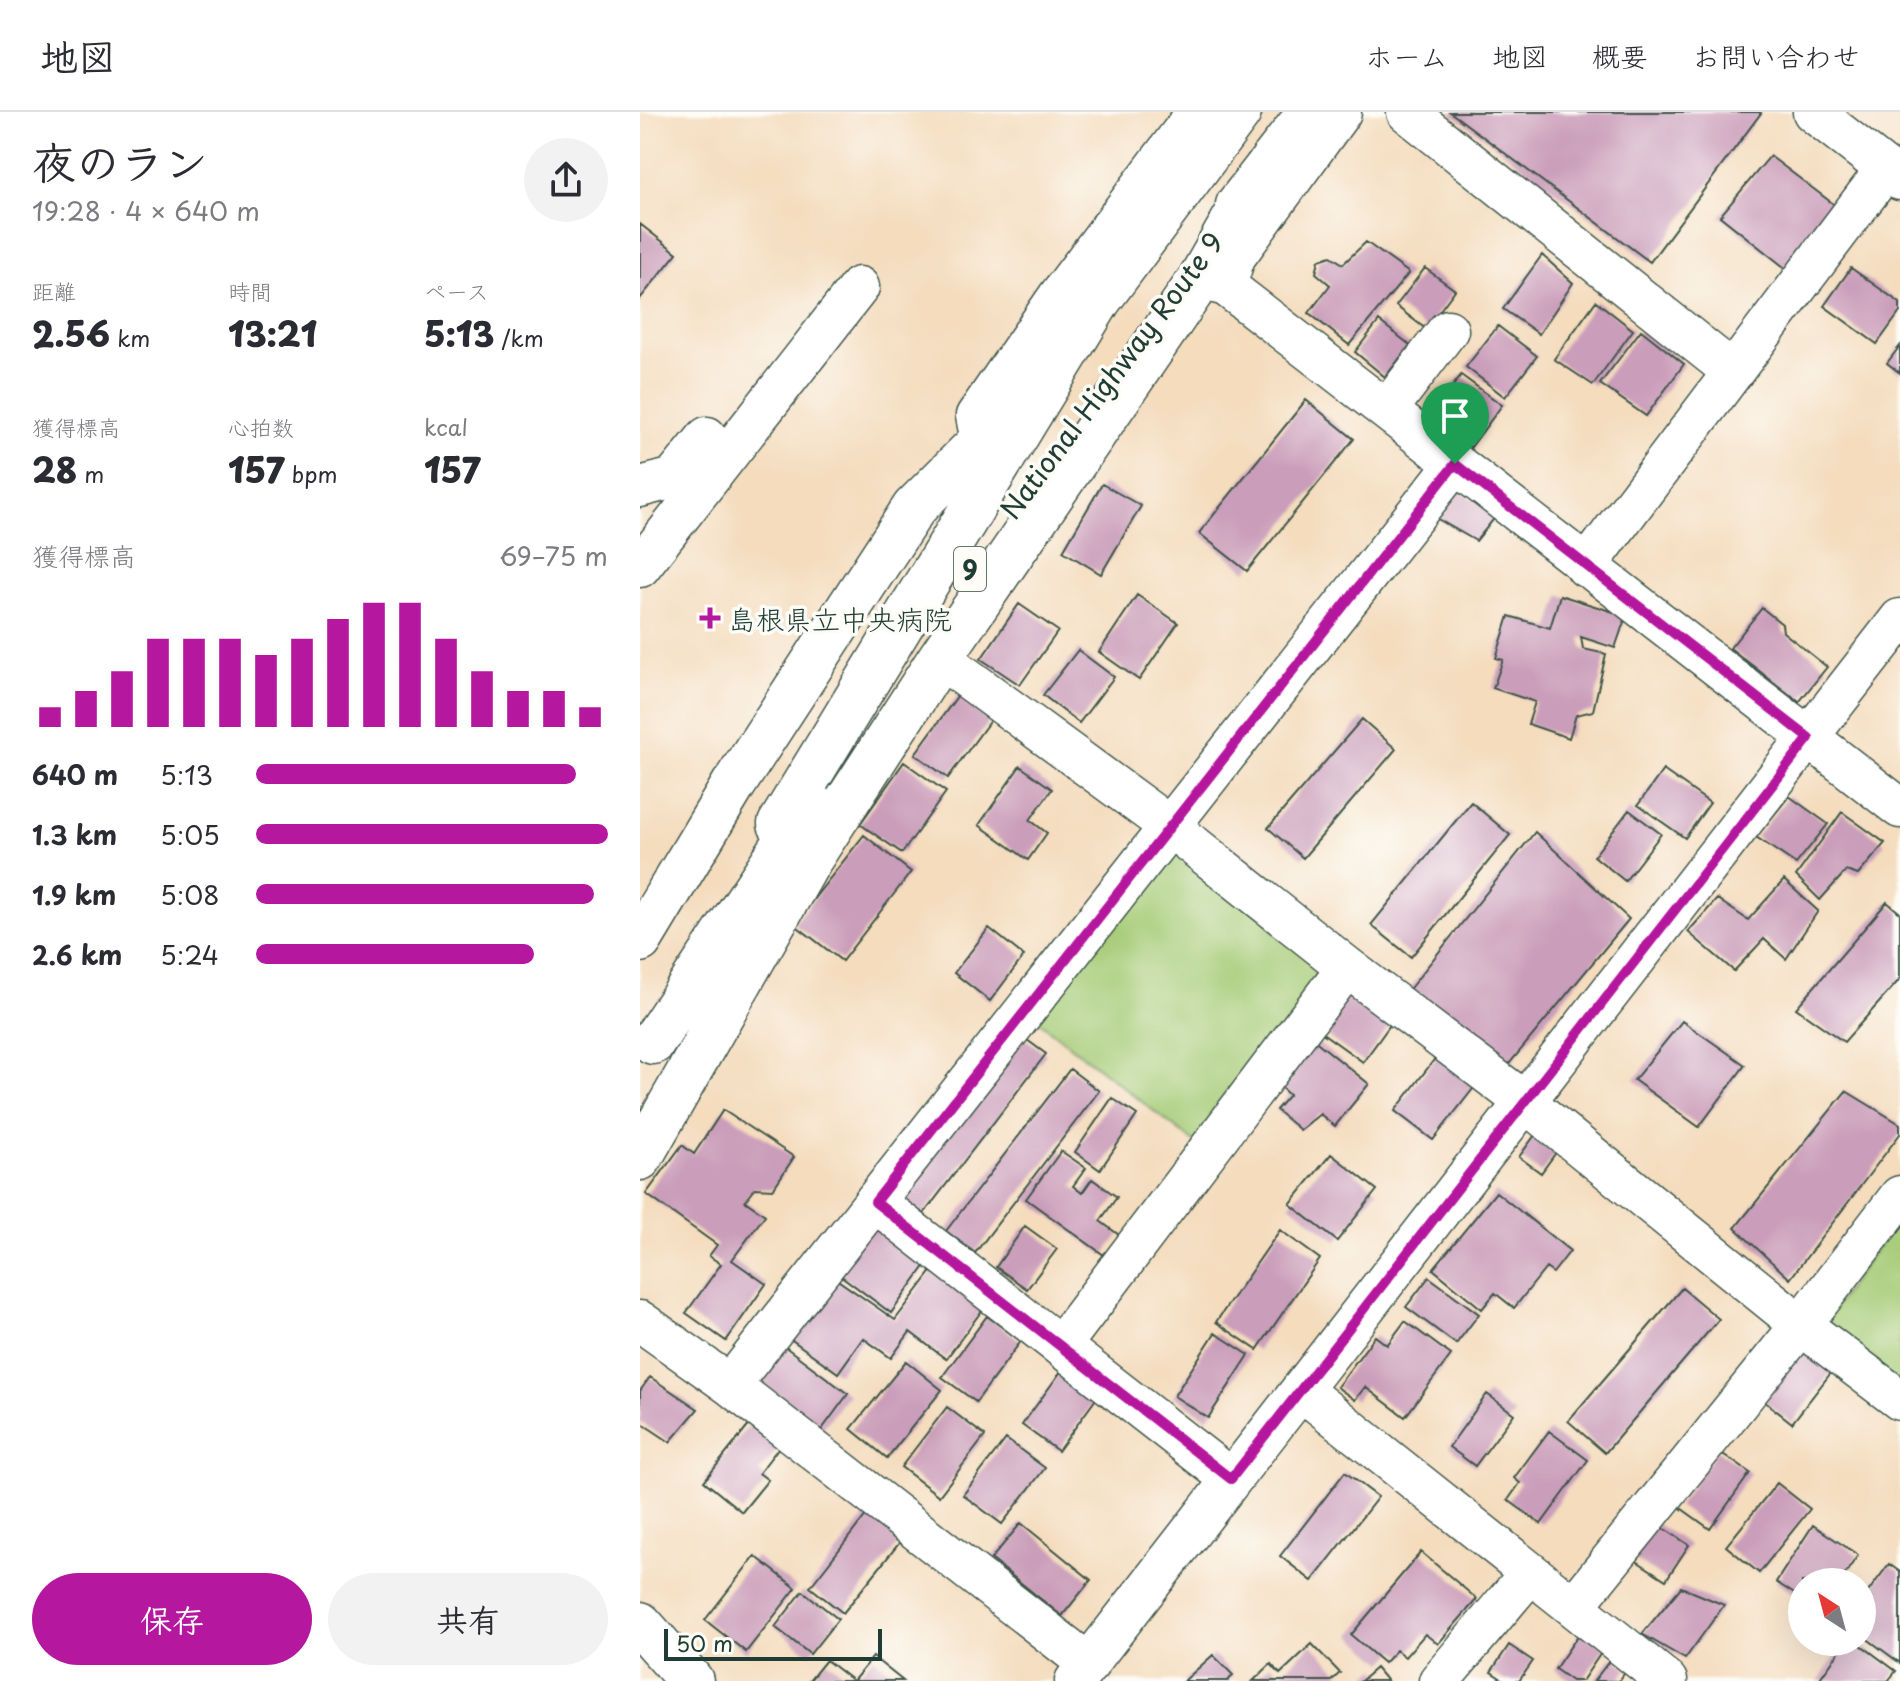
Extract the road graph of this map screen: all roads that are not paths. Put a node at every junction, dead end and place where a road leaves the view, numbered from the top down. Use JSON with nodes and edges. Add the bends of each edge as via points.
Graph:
{"nodes":[{"id":1,"x":1197,"y":112,"type":"edge"},
{"id":2,"x":1239,"y":112,"type":"edge"},
{"id":3,"x":1310,"y":112,"type":"edge"},
{"id":4,"x":1341,"y":112,"type":"edge"},
{"id":5,"x":1407,"y":112,"type":"edge"},
{"id":6,"x":1813,"y":112,"type":"edge"},
{"id":7,"x":1893,"y":174,"type":"edge"},
{"id":8,"x":1255,"y":183,"type":"junction"},
{"id":9,"x":1213,"y":282,"type":"junction"},
{"id":10,"x":1099,"y":300,"type":"junction"},
{"id":11,"x":1448,"y":330,"type":"dead end"},
{"id":12,"x":1732,"y":371,"type":"junction"},
{"id":13,"x":1387,"y":410,"type":"junction"},
{"id":14,"x":981,"y":441,"type":"junction"},
{"id":15,"x":1455,"y":464,"type":"junction"},
{"id":16,"x":640,"y":487,"type":"edge"},
{"id":17,"x":640,"y":567,"type":"edge"},
{"id":18,"x":1586,"y":567,"type":"junction"},
{"id":19,"x":1900,"y":619,"type":"edge"},
{"id":20,"x":940,"y":658,"type":"junction"},
{"id":21,"x":1809,"y":738,"type":"junction"},
{"id":22,"x":1900,"y":808,"type":"edge"},
{"id":23,"x":1169,"y":826,"type":"junction"},
{"id":24,"x":640,"y":940,"type":"edge"},
{"id":25,"x":1347,"y":967,"type":"junction"},
{"id":26,"x":646,"y":1053,"type":"edge"},
{"id":27,"x":1525,"y":1102,"type":"junction"},
{"id":28,"x":640,"y":1158,"type":"edge"},
{"id":29,"x":1900,"y":1196,"type":"edge"},
{"id":30,"x":875,"y":1202,"type":"junction"},
{"id":31,"x":640,"y":1321,"type":"edge"},
{"id":32,"x":1801,"y":1325,"type":"junction"},
{"id":33,"x":1061,"y":1345,"type":"junction"},
{"id":34,"x":730,"y":1385,"type":"junction"},
{"id":35,"x":1301,"y":1390,"type":"junction"},
{"id":36,"x":1900,"y":1400,"type":"edge"},
{"id":37,"x":1231,"y":1479,"type":"junction"},
{"id":38,"x":1530,"y":1573,"type":"junction"},
{"id":39,"x":1574,"y":1606,"type":"junction"},
{"id":40,"x":640,"y":1624,"type":"edge"},
{"id":41,"x":1082,"y":1672,"type":"edge"},
{"id":42,"x":691,"y":1681,"type":"edge"},
{"id":43,"x":1439,"y":1681,"type":"edge"},
{"id":44,"x":1667,"y":1681,"type":"edge"}],
"edges":[{"from":1,"to":14,"type":"street","via":[[976,416]]},
{"from":2,"to":10,"type":"main road","name":"National Highway Route 9","number":"9"},
{"from":3,"to":8,"type":"main road","name":"National Highway Route 9","number":"9"},
{"from":4,"to":9,"type":"street"},
{"from":5,"to":12,"type":"street"},
{"from":6,"to":7,"type":"street"},
{"from":7,"to":12,"type":"street"},
{"from":8,"to":9,"type":"main road","number":"9"},
{"from":8,"to":26,"type":"main road","name":"National Highway Route 9","number":"9","via":[[1054,445]]},
{"from":9,"to":13,"type":"street"},
{"from":9,"to":20,"type":"main road","number":"9"},
{"from":10,"to":14,"type":"main road","number":"9"},
{"from":10,"to":26,"type":"main road","name":"National Highway Route 9","number":"9"},
{"from":11,"to":13,"type":"street"},
{"from":12,"to":18,"type":"street"},
{"from":13,"to":15,"type":"street"},
{"from":14,"to":24,"type":"main road","number":"9","via":[[914,508],[734,784]]},
{"from":15,"to":18,"type":"street"},
{"from":15,"to":23,"type":"street"},
{"from":16,"to":17,"type":"street","via":[[674,478],[848,279]]},
{"from":18,"to":21,"type":"street"},
{"from":19,"to":21,"type":"street"},
{"from":20,"to":23,"type":"street"},
{"from":20,"to":28,"type":"main road","number":"9","via":[[810,859]]},
{"from":21,"to":22,"type":"street"},
{"from":21,"to":27,"type":"street"},
{"from":23,"to":25,"type":"street"},
{"from":23,"to":30,"type":"street"},
{"from":25,"to":27,"type":"street"},
{"from":25,"to":33,"type":"street"},
{"from":27,"to":32,"type":"street"},
{"from":27,"to":35,"type":"street"},
{"from":29,"to":32,"type":"street"},
{"from":30,"to":33,"type":"street"},
{"from":30,"to":34,"type":"street"},
{"from":31,"to":34,"type":"street"},
{"from":32,"to":36,"type":"street"},
{"from":32,"to":39,"type":"street"},
{"from":33,"to":37,"type":"street"},
{"from":34,"to":41,"type":"street"},
{"from":35,"to":37,"type":"street"},
{"from":35,"to":38,"type":"street"},
{"from":37,"to":41,"type":"street"},
{"from":38,"to":39,"type":"street"},
{"from":38,"to":43,"type":"street"},
{"from":39,"to":44,"type":"street"},
{"from":40,"to":42,"type":"main road"}]}
